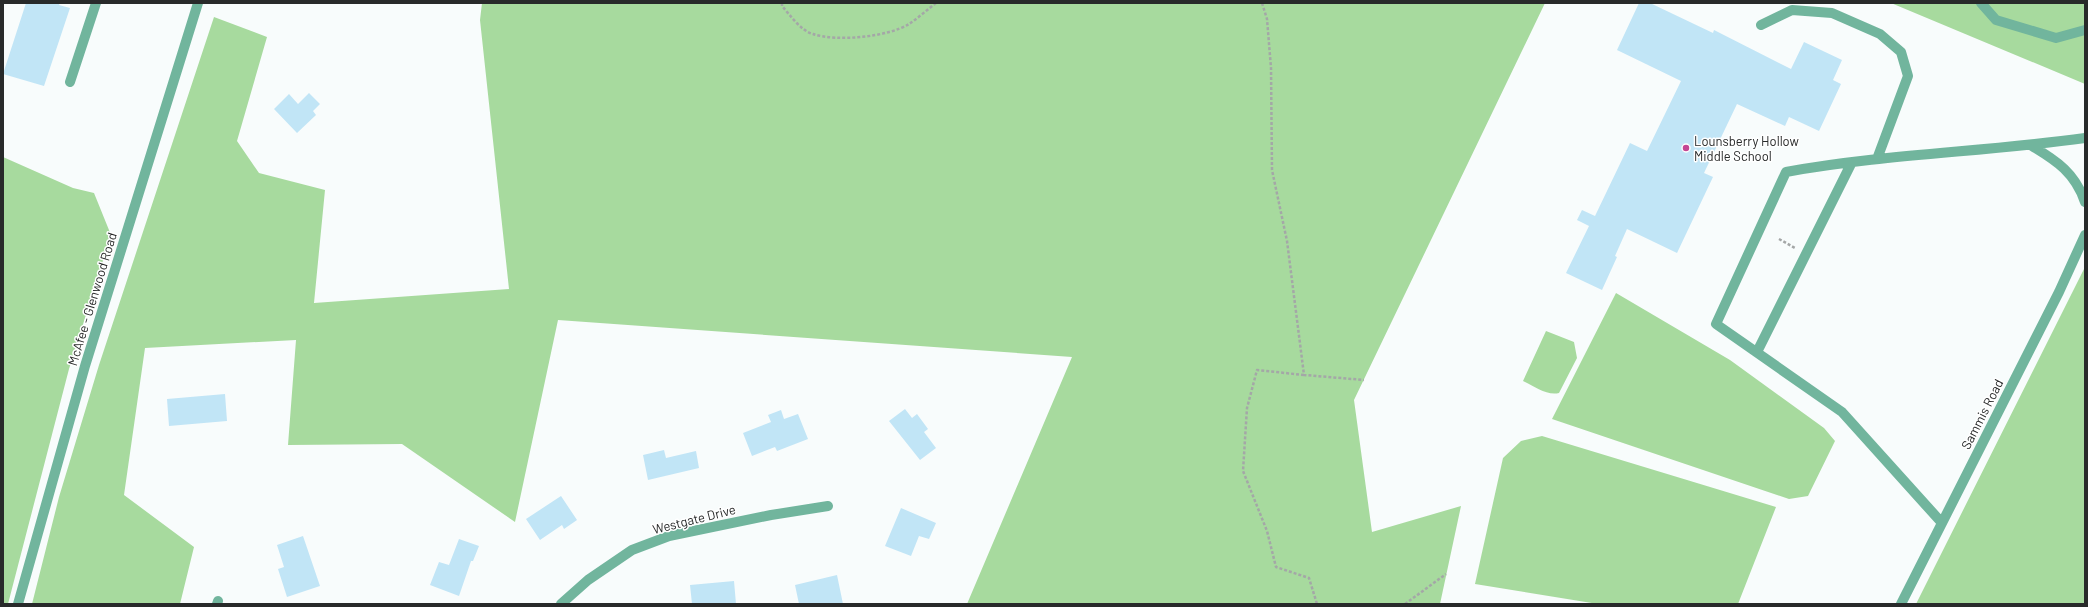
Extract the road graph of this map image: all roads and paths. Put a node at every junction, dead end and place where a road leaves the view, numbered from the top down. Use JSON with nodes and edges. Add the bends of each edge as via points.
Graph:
{"nodes":[{"id":1,"x":96,"y":3,"type":"edge"},
{"id":2,"x":198,"y":3,"type":"edge"},
{"id":3,"x":782,"y":3,"type":"edge"},
{"id":4,"x":936,"y":3,"type":"edge"},
{"id":5,"x":1262,"y":3,"type":"edge"},
{"id":6,"x":1981,"y":3,"type":"edge"},
{"id":7,"x":1760,"y":25,"type":"dead end"},
{"id":8,"x":2085,"y":30,"type":"edge"},
{"id":9,"x":70,"y":82,"type":"dead end"},
{"id":10,"x":2085,"y":138,"type":"edge"},
{"id":11,"x":2032,"y":146,"type":"junction"},
{"id":12,"x":1877,"y":159,"type":"junction"},
{"id":13,"x":1852,"y":162,"type":"junction"},
{"id":14,"x":2085,"y":202,"type":"edge"},
{"id":15,"x":2085,"y":235,"type":"edge"},
{"id":16,"x":1779,"y":239,"type":"dead end"},
{"id":17,"x":1795,"y":248,"type":"dead end"},
{"id":18,"x":1757,"y":352,"type":"junction"},
{"id":19,"x":1304,"y":375,"type":"junction"},
{"id":20,"x":1364,"y":380,"type":"dead end"},
{"id":21,"x":828,"y":506,"type":"dead end"},
{"id":22,"x":1942,"y":523,"type":"junction"},
{"id":23,"x":1446,"y":574,"type":"dead end"},
{"id":24,"x":18,"y":604,"type":"edge"},
{"id":25,"x":561,"y":604,"type":"edge"},
{"id":26,"x":1317,"y":604,"type":"edge"},
{"id":27,"x":1405,"y":604,"type":"edge"},
{"id":28,"x":1901,"y":604,"type":"edge"}],
"edges":[{"from":1,"to":9,"type":"street"},
{"from":2,"to":24,"type":"street","name":"McAfee - Glenwood Road","via":[[85,366]]},
{"from":3,"to":4,"type":"path","via":[[796,22],[813,34],[844,38],[878,36],[908,24]]},
{"from":5,"to":19,"type":"path","via":[[1266,19],[1270,68],[1272,170],[1287,241]]},
{"from":6,"to":8,"type":"street","via":[[1996,20],[2056,38]]},
{"from":7,"to":12,"type":"street","via":[[1792,10],[1832,13],[1880,34],[1901,52],[1908,76]]},
{"from":10,"to":11,"type":"street"},
{"from":11,"to":12,"type":"street"},
{"from":11,"to":14,"type":"street","via":[[2060,163],[2080,187]]},
{"from":12,"to":13,"type":"street"},
{"from":13,"to":18,"type":"street"},
{"from":13,"to":18,"type":"street","via":[[1786,172],[1716,324]]},
{"from":15,"to":22,"type":"street","name":"Sammis Road"},
{"from":16,"to":17,"type":"path"},
{"from":18,"to":22,"type":"street","via":[[1842,412]]},
{"from":19,"to":20,"type":"path"},
{"from":19,"to":26,"type":"path","via":[[1257,370],[1247,408],[1242,472],[1267,531],[1276,567],[1309,578]]},
{"from":21,"to":25,"type":"street","name":"Westgate Drive","via":[[669,536],[632,550],[588,580]]},
{"from":22,"to":28,"type":"street","name":"Sammis Road"},
{"from":23,"to":27,"type":"path"}]}
